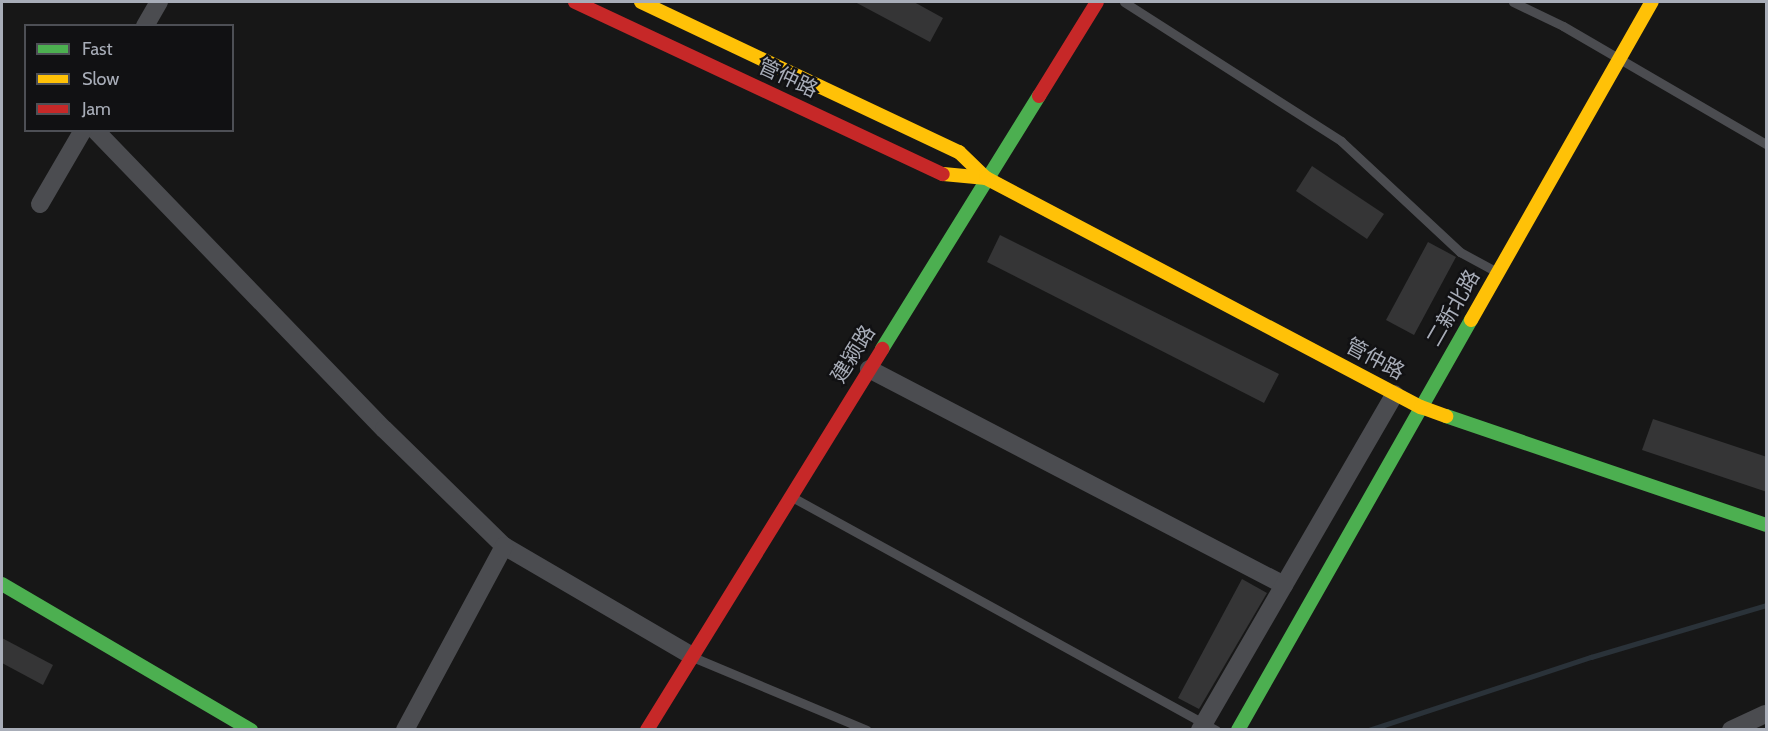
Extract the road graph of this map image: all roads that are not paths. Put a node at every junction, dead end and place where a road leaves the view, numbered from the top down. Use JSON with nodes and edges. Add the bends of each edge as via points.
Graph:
{"nodes":[{"id":1,"x":159,"y":2,"type":"edge"},
{"id":2,"x":575,"y":2,"type":"edge"},
{"id":3,"x":641,"y":2,"type":"edge"},
{"id":4,"x":1096,"y":2,"type":"edge"},
{"id":5,"x":1124,"y":2,"type":"edge"},
{"id":6,"x":1513,"y":2,"type":"edge"},
{"id":7,"x":1652,"y":2,"type":"edge"},
{"id":8,"x":146,"y":24,"type":"edge"},
{"id":9,"x":1619,"y":58,"type":"junction"},
{"id":10,"x":82,"y":132,"type":"edge"},
{"id":11,"x":97,"y":132,"type":"edge"},
{"id":12,"x":1767,"y":144,"type":"edge"},
{"id":13,"x":986,"y":178,"type":"junction"},
{"id":14,"x":40,"y":204,"type":"dead end"},
{"id":15,"x":1498,"y":272,"type":"junction"},
{"id":16,"x":869,"y":369,"type":"junction"},
{"id":17,"x":1395,"y":394,"type":"junction"},
{"id":18,"x":1421,"y":407,"type":"junction"},
{"id":19,"x":790,"y":496,"type":"junction"},
{"id":20,"x":1767,"y":525,"type":"edge"},
{"id":21,"x":504,"y":546,"type":"junction"},
{"id":22,"x":2,"y":584,"type":"edge"},
{"id":23,"x":1284,"y":585,"type":"junction"},
{"id":24,"x":692,"y":656,"type":"junction"},
{"id":25,"x":1767,"y":714,"type":"edge"},
{"id":26,"x":1207,"y":727,"type":"edge"},
{"id":27,"x":251,"y":729,"type":"edge"},
{"id":28,"x":405,"y":729,"type":"edge"},
{"id":29,"x":647,"y":729,"type":"edge"},
{"id":30,"x":867,"y":729,"type":"edge"},
{"id":31,"x":1238,"y":729,"type":"edge"},
{"id":32,"x":1731,"y":729,"type":"edge"}],
"edges":[{"from":1,"to":8,"type":"street"},
{"from":2,"to":13,"type":"street","name":"管仲路","via":[[945,176]]},
{"from":3,"to":13,"type":"street","name":"管仲路","via":[[959,152]]},
{"from":4,"to":13,"type":"street","name":"建颍路"},
{"from":5,"to":15,"type":"lane","via":[[1341,141],[1460,252]]},
{"from":6,"to":9,"type":"lane"},
{"from":7,"to":9,"type":"street","name":"二新北路"},
{"from":9,"to":12,"type":"lane"},
{"from":9,"to":15,"type":"street","name":"二新北路"},
{"from":10,"to":14,"type":"street"},
{"from":11,"to":21,"type":"street","via":[[384,429]]},
{"from":13,"to":16,"type":"street","name":"建颍路"},
{"from":13,"to":17,"type":"street","name":"管仲路"},
{"from":15,"to":18,"type":"street","name":"二新北路"},
{"from":16,"to":19,"type":"street","name":"建颍路"},
{"from":16,"to":23,"type":"street"},
{"from":17,"to":18,"type":"street","name":"管仲路"},
{"from":17,"to":23,"type":"street"},
{"from":18,"to":20,"type":"street","name":"管仲路"},
{"from":18,"to":31,"type":"street","name":"二新北路"},
{"from":19,"to":24,"type":"street","name":"建颍路"},
{"from":19,"to":26,"type":"lane"},
{"from":21,"to":24,"type":"street"},
{"from":21,"to":28,"type":"street"},
{"from":22,"to":27,"type":"street"},
{"from":23,"to":26,"type":"street"},
{"from":24,"to":29,"type":"street","name":"建颍路"},
{"from":24,"to":30,"type":"lane"},
{"from":25,"to":32,"type":"street"}]}
